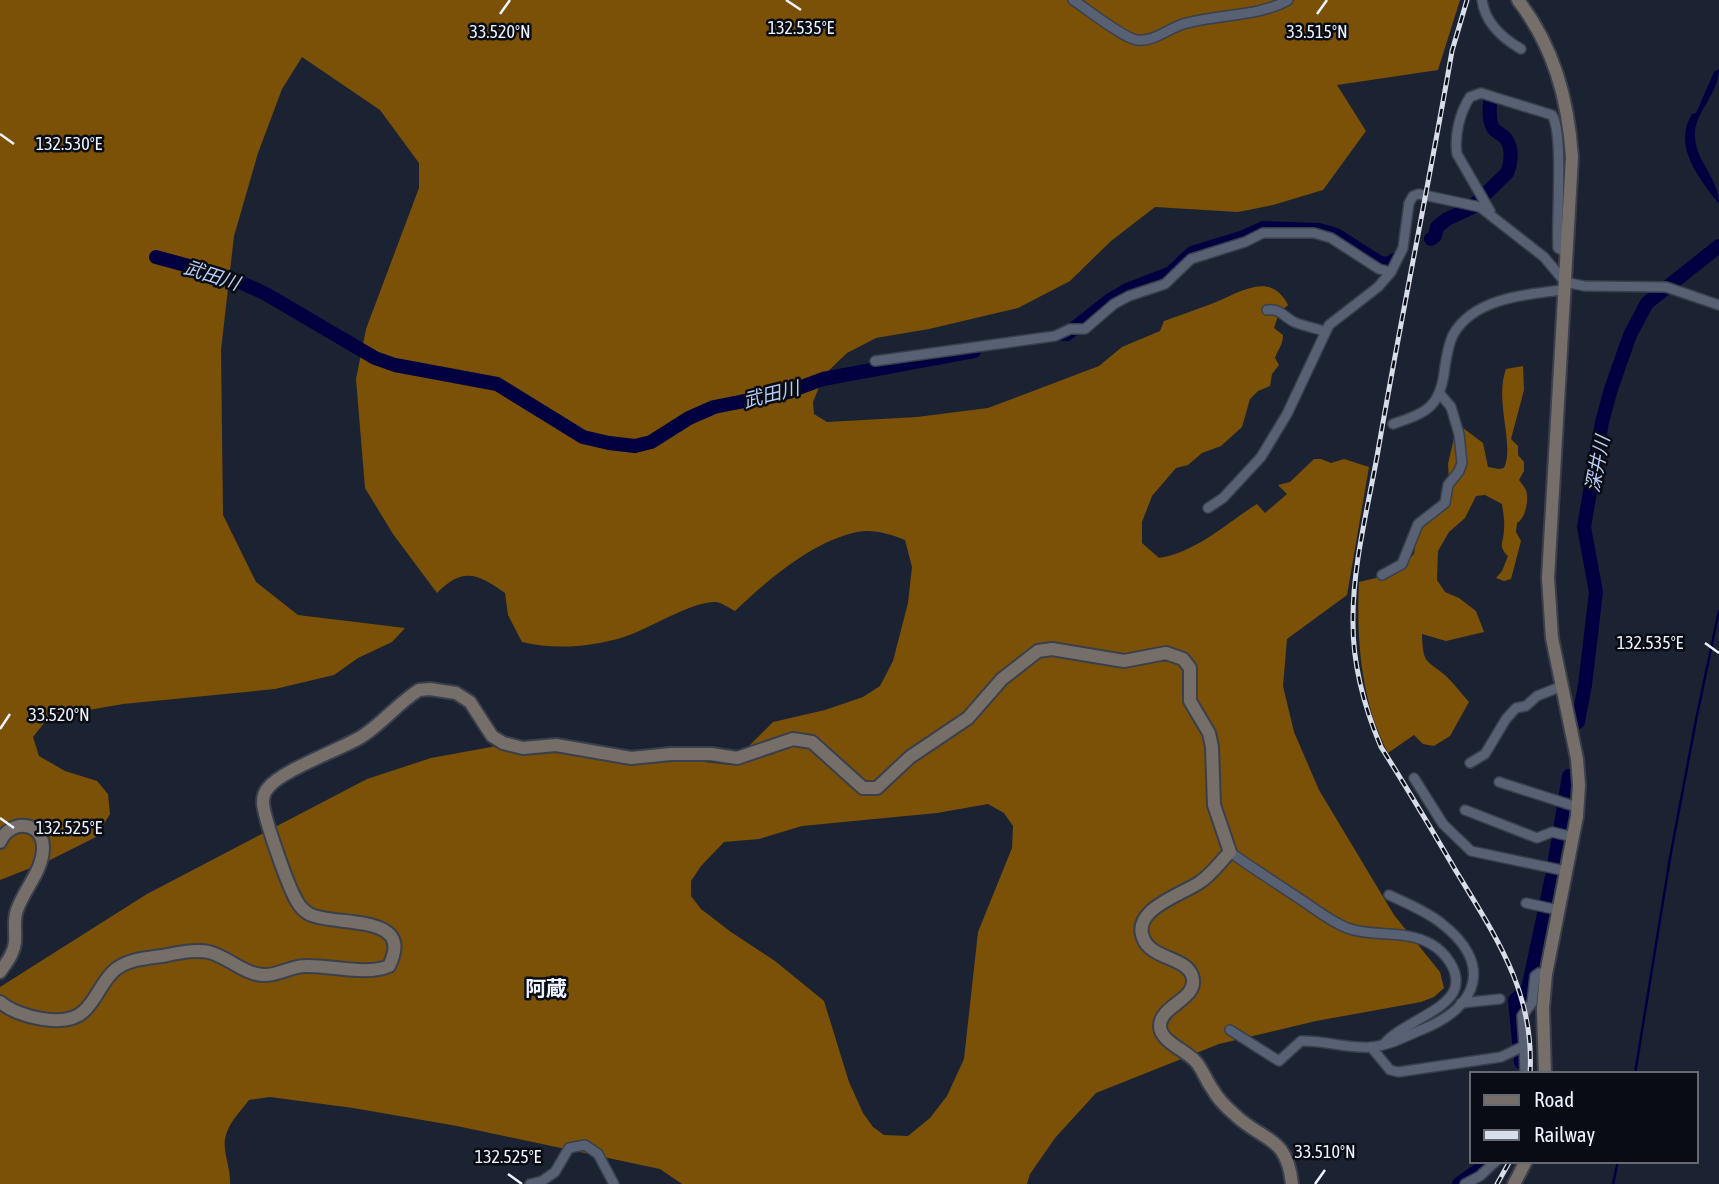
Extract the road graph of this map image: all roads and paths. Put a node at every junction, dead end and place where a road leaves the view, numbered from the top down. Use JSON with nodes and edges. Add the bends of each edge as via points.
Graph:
{"nodes":[{"id":1,"x":1073,"y":0,"type":"edge"},
{"id":2,"x":1288,"y":0,"type":"edge"},
{"id":3,"x":1482,"y":0,"type":"edge"},
{"id":4,"x":1518,"y":0,"type":"edge"},
{"id":5,"x":1521,"y":49,"type":"dead end"},
{"id":6,"x":1490,"y":213,"type":"junction"},
{"id":7,"x":1567,"y":253,"type":"junction"},
{"id":8,"x":1391,"y":272,"type":"junction"},
{"id":9,"x":1564,"y":286,"type":"junction"},
{"id":10,"x":1719,"y":305,"type":"edge"},
{"id":11,"x":1267,"y":310,"type":"dead end"},
{"id":12,"x":1324,"y":331,"type":"junction"},
{"id":13,"x":875,"y":361,"type":"dead end"},
{"id":14,"x":1440,"y":394,"type":"junction"},
{"id":15,"x":1394,"y":424,"type":"dead end"},
{"id":16,"x":1208,"y":508,"type":"dead end"},
{"id":17,"x":1382,"y":575,"type":"dead end"},
{"id":18,"x":1562,"y":686,"type":"junction"},
{"id":19,"x":1470,"y":763,"type":"dead end"},
{"id":20,"x":1414,"y":778,"type":"dead end"},
{"id":21,"x":1499,"y":782,"type":"dead end"},
{"id":22,"x":1577,"y":807,"type":"junction"},
{"id":23,"x":1465,"y":810,"type":"dead end"},
{"id":24,"x":1573,"y":836,"type":"junction"},
{"id":25,"x":0,"y":842,"type":"edge"},
{"id":26,"x":1230,"y":852,"type":"junction"},
{"id":27,"x":1566,"y":871,"type":"junction"},
{"id":28,"x":1389,"y":895,"type":"dead end"},
{"id":29,"x":1526,"y":903,"type":"dead end"},
{"id":30,"x":1558,"y":910,"type":"junction"},
{"id":31,"x":0,"y":972,"type":"edge"},
{"id":32,"x":1546,"y":974,"type":"junction"},
{"id":33,"x":1500,"y":999,"type":"dead end"},
{"id":34,"x":0,"y":1002,"type":"edge"},
{"id":35,"x":1461,"y":1003,"type":"junction"},
{"id":36,"x":1230,"y":1030,"type":"dead end"},
{"id":37,"x":1384,"y":1044,"type":"junction"},
{"id":38,"x":1371,"y":1047,"type":"junction"},
{"id":39,"x":1520,"y":1048,"type":"junction"},
{"id":40,"x":1525,"y":1072,"type":"edge"},
{"id":41,"x":1545,"y":1072,"type":"edge"},
{"id":42,"x":1494,"y":1163,"type":"edge"},
{"id":43,"x":1525,"y":1163,"type":"edge"},
{"id":44,"x":530,"y":1184,"type":"edge"},
{"id":45,"x":614,"y":1184,"type":"edge"},
{"id":46,"x":1292,"y":1184,"type":"edge"},
{"id":47,"x":1465,"y":1184,"type":"edge"},
{"id":48,"x":1514,"y":1184,"type":"edge"}],
"edges":[{"from":1,"to":2,"type":"street","via":[[1136,40],[1210,17],[1264,10]]},
{"from":3,"to":5,"type":"street","via":[[1495,30]]},
{"from":4,"to":7,"type":"street","via":[[1549,51],[1569,120],[1572,157]]},
{"from":6,"to":7,"type":"street","via":[[1456,147],[1464,106],[1470,97],[1482,93],[1552,115],[1555,120],[1558,248]]},
{"from":6,"to":8,"type":"street","via":[[1470,203],[1413,196],[1403,248]]},
{"from":6,"to":9,"type":"street","via":[[1544,257]]},
{"from":7,"to":9,"type":"street"},
{"from":8,"to":12,"type":"street"},
{"from":8,"to":13,"type":"street","via":[[1331,238],[1314,233],[1263,233],[1191,259],[1165,284],[1114,304],[1085,328],[1055,337]]},
{"from":9,"to":10,"type":"street","via":[[1666,287]]},
{"from":9,"to":14,"type":"street","via":[[1515,296],[1478,311],[1454,333]]},
{"from":9,"to":18,"type":"street","via":[[1548,578],[1552,638]]},
{"from":11,"to":12,"type":"street"},
{"from":12,"to":16,"type":"street","via":[[1287,414],[1261,457]]},
{"from":14,"to":15,"type":"street","via":[[1421,415]]},
{"from":14,"to":17,"type":"street","via":[[1451,407],[1462,463],[1448,485],[1446,503],[1418,524],[1402,564]]},
{"from":18,"to":19,"type":"street","via":[[1516,708],[1485,754]]},
{"from":18,"to":22,"type":"street","via":[[1577,759]]},
{"from":20,"to":27,"type":"street","via":[[1443,824],[1471,851]]},
{"from":21,"to":22,"type":"street"},
{"from":22,"to":24,"type":"street"},
{"from":23,"to":24,"type":"street","via":[[1537,838],[1552,832]]},
{"from":24,"to":27,"type":"street"},
{"from":25,"to":31,"type":"street","via":[[13,826],[27,826],[43,839],[38,868],[14,922],[15,945]]},
{"from":26,"to":34,"type":"street","via":[[1214,805],[1209,733],[1190,701],[1192,673],[1187,663],[1172,654],[1114,661],[1052,649],[1038,651],[1002,679],[968,718],[910,757],[877,788],[863,788],[812,742],[793,739],[737,758],[710,754],[631,758],[556,745],[523,748],[492,736],[470,702],[456,693],[419,690],[360,737],[268,786],[263,801],[298,903],[308,914],[323,919],[381,928],[394,946],[389,966],[369,972],[302,966],[263,975],[211,953],[194,951],[132,961],[117,968],[74,1019],[32,1017]]},
{"from":26,"to":37,"type":"street","via":[[1323,916],[1369,933],[1418,938],[1446,958],[1455,971],[1455,988],[1447,1002]]},
{"from":26,"to":46,"type":"street","via":[[1200,882],[1154,907],[1142,931],[1155,951],[1193,976],[1187,995],[1165,1014],[1162,1031],[1197,1062],[1213,1091],[1236,1116],[1275,1142],[1285,1154]]},
{"from":27,"to":30,"type":"street"},
{"from":28,"to":35,"type":"street","via":[[1440,921],[1468,954],[1475,968],[1474,986]]},
{"from":29,"to":30,"type":"street"},
{"from":30,"to":32,"type":"street"},
{"from":32,"to":39,"type":"street","via":[[1535,976],[1532,1003],[1522,1016]]},
{"from":32,"to":41,"type":"street"},
{"from":33,"to":35,"type":"street"},
{"from":35,"to":37,"type":"street","via":[[1431,1026]]},
{"from":36,"to":38,"type":"street","via":[[1279,1061],[1301,1041]]},
{"from":37,"to":38,"type":"street"},
{"from":38,"to":39,"type":"street","via":[[1390,1070],[1398,1072],[1501,1057]]},
{"from":39,"to":40,"type":"street"},
{"from":42,"to":47,"type":"street"},
{"from":43,"to":48,"type":"street"},
{"from":44,"to":45,"type":"street","via":[[555,1172],[569,1148],[585,1145],[598,1154]]}]}
